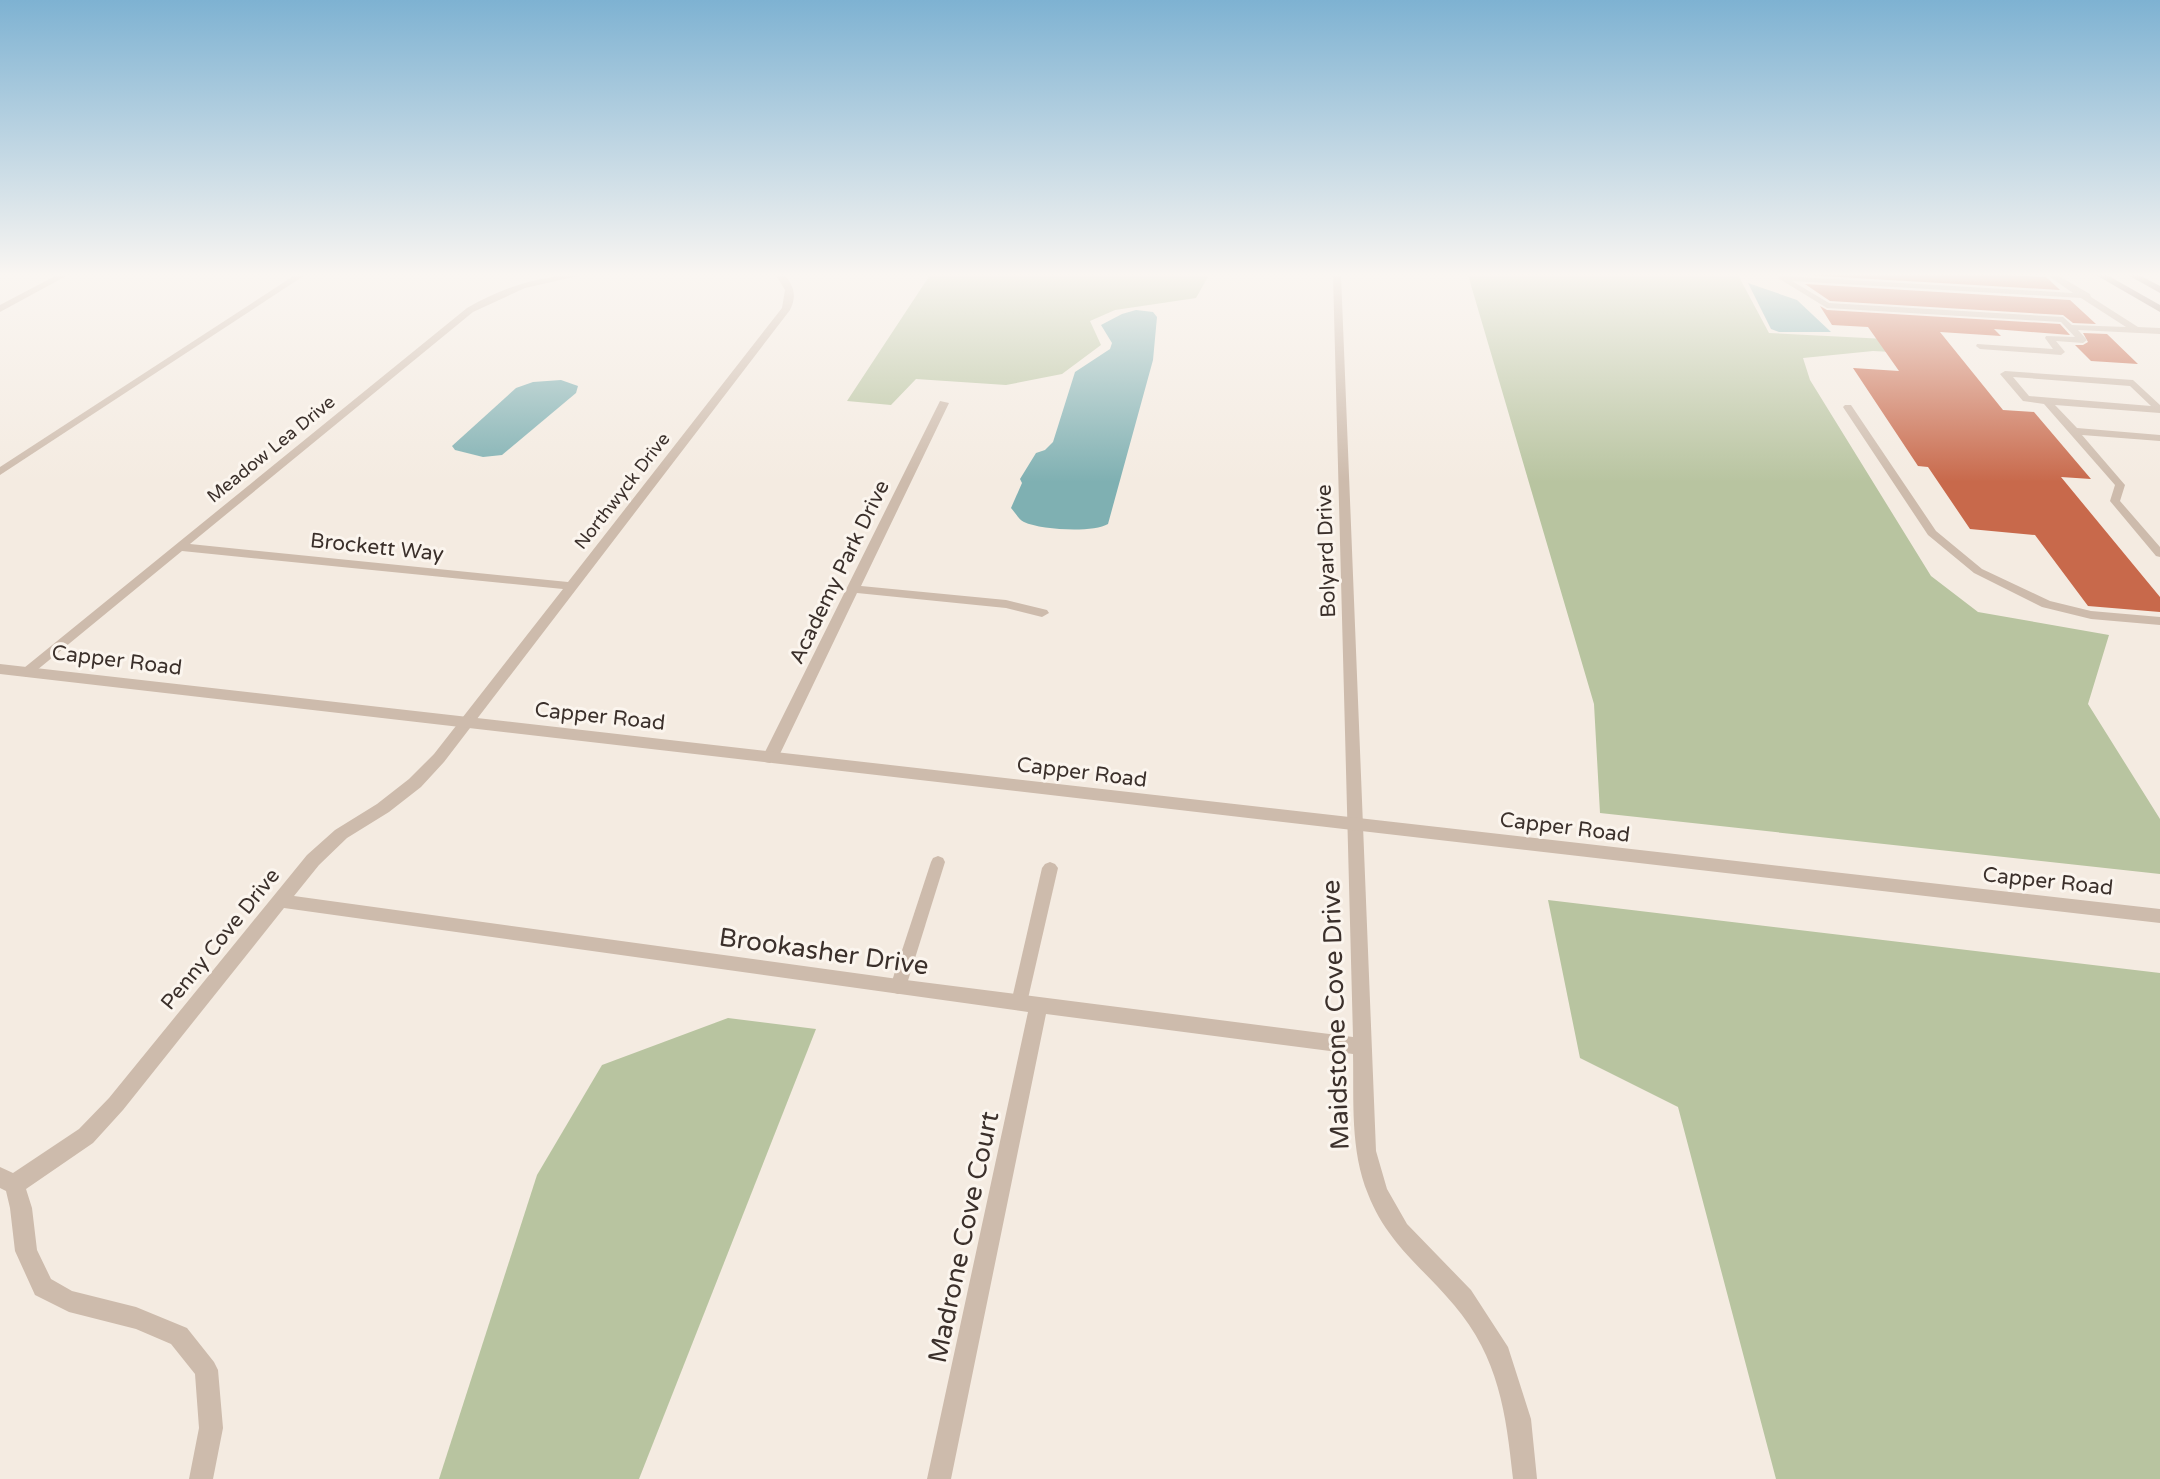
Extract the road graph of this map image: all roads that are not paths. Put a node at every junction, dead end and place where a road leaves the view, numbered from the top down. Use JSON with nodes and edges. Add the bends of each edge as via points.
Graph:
{"nodes":[{"id":1,"x":196,"y":344,"type":"edge"},
{"id":2,"x":428,"y":344,"type":"edge"},
{"id":3,"x":759,"y":344,"type":"edge"},
{"id":4,"x":1339,"y":344,"type":"edge"},
{"id":5,"x":2054,"y":344,"type":"edge"},
{"id":6,"x":1980,"y":346,"type":"dead end"},
{"id":7,"x":2047,"y":401,"type":"junction"},
{"id":8,"x":944,"y":403,"type":"dead end"},
{"id":9,"x":1848,"y":407,"type":"dead end"},
{"id":10,"x":2159,"y":410,"type":"edge"},
{"id":11,"x":2074,"y":431,"type":"junction"},
{"id":12,"x":2160,"y":438,"type":"edge"},
{"id":13,"x":0,"y":472,"type":"edge"},
{"id":14,"x":180,"y":547,"type":"junction"},
{"id":15,"x":2160,"y":554,"type":"edge"},
{"id":16,"x":571,"y":586,"type":"junction"},
{"id":17,"x":852,"y":589,"type":"junction"},
{"id":18,"x":1042,"y":612,"type":"dead end"},
{"id":19,"x":2160,"y":621,"type":"edge"},
{"id":20,"x":0,"y":669,"type":"edge"},
{"id":21,"x":26,"y":672,"type":"junction"},
{"id":22,"x":464,"y":723,"type":"junction"},
{"id":23,"x":770,"y":758,"type":"junction"},
{"id":24,"x":1354,"y":825,"type":"junction"},
{"id":25,"x":938,"y":862,"type":"dead end"},
{"id":26,"x":1050,"y":868,"type":"dead end"},
{"id":27,"x":279,"y":901,"type":"junction"},
{"id":28,"x":2160,"y":916,"type":"edge"},
{"id":29,"x":898,"y":987,"type":"junction"},
{"id":30,"x":1029,"y":1004,"type":"junction"},
{"id":31,"x":1362,"y":1047,"type":"junction"},
{"id":32,"x":7,"y":1181,"type":"edge"},
{"id":33,"x":201,"y":1479,"type":"edge"},
{"id":34,"x":939,"y":1479,"type":"edge"},
{"id":35,"x":1525,"y":1479,"type":"edge"}],
"edges":[{"from":1,"to":13,"type":"street"},
{"from":2,"to":14,"type":"street","name":"Meadow Lea Drive"},
{"from":3,"to":16,"type":"street","name":"Northwyck Drive"},
{"from":4,"to":24,"type":"street","name":"Bolyard Drive"},
{"from":5,"to":6,"type":"lane","via":[[2061,352]]},
{"from":7,"to":10,"type":"lane"},
{"from":7,"to":10,"type":"lane","via":[[2026,399],[2005,374],[2133,383]]},
{"from":7,"to":11,"type":"lane"},
{"from":8,"to":17,"type":"street","name":"Academy Park Drive"},
{"from":9,"to":19,"type":"lane","via":[[1932,533],[1978,571],[2046,604],[2091,615]]},
{"from":11,"to":12,"type":"lane"},
{"from":11,"to":15,"type":"lane","via":[[2120,485],[2115,501]]},
{"from":14,"to":16,"type":"street","name":"Brockett Way"},
{"from":14,"to":21,"type":"street","name":"Meadow Lea Drive"},
{"from":16,"to":22,"type":"street","name":"Northwyck Drive"},
{"from":17,"to":18,"type":"street","via":[[1006,604]]},
{"from":17,"to":23,"type":"street","name":"Academy Park Drive"},
{"from":20,"to":21,"type":"street","name":"Capper Road"},
{"from":21,"to":22,"type":"street","name":"Capper Road"},
{"from":22,"to":23,"type":"street","name":"Capper Road"},
{"from":22,"to":27,"type":"street","name":"Penny Cove Drive","via":[[415,783],[340,834]]},
{"from":23,"to":24,"type":"street","name":"Capper Road"},
{"from":24,"to":28,"type":"street","name":"Capper Road"},
{"from":24,"to":31,"type":"street","name":"Maidstone Cove Drive"},
{"from":25,"to":29,"type":"lane"},
{"from":26,"to":30,"type":"lane"},
{"from":27,"to":29,"type":"street","name":"Brookasher Drive"},
{"from":27,"to":32,"type":"street","name":"Penny Cove Drive","via":[[86,1136]]},
{"from":29,"to":30,"type":"street","name":"Brookasher Drive"},
{"from":30,"to":31,"type":"street","name":"Brookasher Drive"},
{"from":30,"to":34,"type":"street","name":"Madrone Cove Court"},
{"from":31,"to":35,"type":"street","name":"Maidstone Cove Drive","via":[[1365,1151],[1377,1192],[1399,1232],[1463,1298],[1500,1355],[1519,1419]]},
{"from":32,"to":33,"type":"street","via":[[21,1208],[26,1251],[43,1287],[69,1301],[136,1318],[179,1336],[206,1370],[211,1428]]}]}
